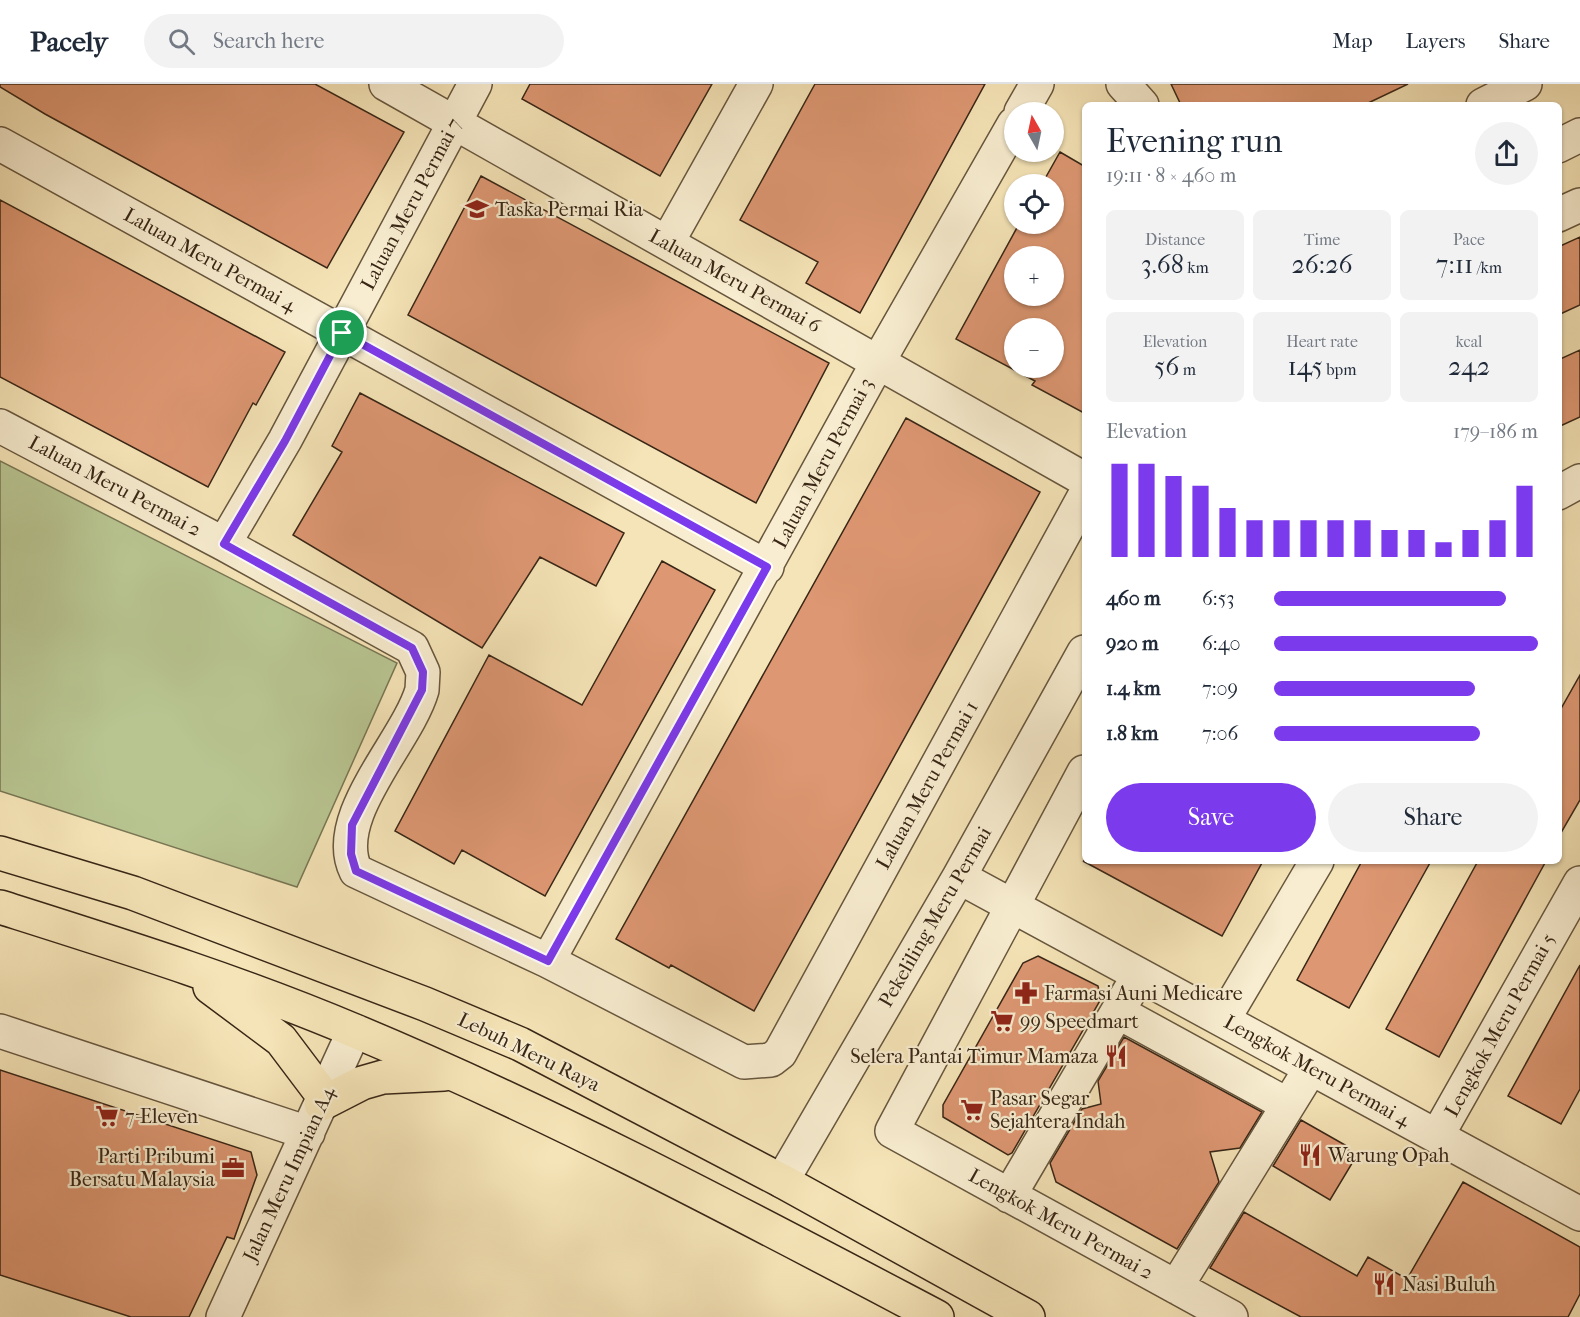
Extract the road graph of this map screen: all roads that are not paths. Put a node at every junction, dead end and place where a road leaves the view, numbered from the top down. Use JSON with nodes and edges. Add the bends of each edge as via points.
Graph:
{"nodes":[{"id":1,"x":386,"y":84,"type":"edge"},
{"id":2,"x":475,"y":84,"type":"edge"},
{"id":3,"x":756,"y":84,"type":"edge"},
{"id":4,"x":1037,"y":84,"type":"edge"},
{"id":5,"x":1123,"y":84,"type":"edge"},
{"id":6,"x":1525,"y":84,"type":"edge"},
{"id":7,"x":1027,"y":102,"type":"edge"},
{"id":8,"x":1139,"y":102,"type":"edge"},
{"id":9,"x":1489,"y":102,"type":"edge"},
{"id":10,"x":454,"y":123,"type":"junction"},
{"id":11,"x":1580,"y":135,"type":"edge"},
{"id":12,"x":1004,"y":142,"type":"edge"},
{"id":13,"x":0,"y":144,"type":"edge"},
{"id":14,"x":1562,"y":144,"type":"edge"},
{"id":15,"x":1580,"y":205,"type":"edge"},
{"id":16,"x":1562,"y":213,"type":"edge"},
{"id":17,"x":667,"y":243,"type":"junction"},
{"id":18,"x":342,"y":333,"type":"junction"},
{"id":19,"x":878,"y":362,"type":"junction"},
{"id":20,"x":0,"y":426,"type":"edge"},
{"id":21,"x":1082,"y":477,"type":"edge"},
{"id":22,"x":1580,"y":481,"type":"edge"},
{"id":23,"x":1562,"y":491,"type":"edge"},
{"id":24,"x":1082,"y":501,"type":"edge"},
{"id":25,"x":224,"y":544,"type":"junction"},
{"id":26,"x":767,"y":567,"type":"junction"},
{"id":27,"x":1082,"y":656,"type":"edge"},
{"id":28,"x":1082,"y":776,"type":"edge"},
{"id":29,"x":0,"y":853,"type":"edge"},
{"id":30,"x":1315,"y":864,"type":"edge"},
{"id":31,"x":959,"y":877,"type":"junction"},
{"id":32,"x":1580,"y":883,"type":"edge"},
{"id":33,"x":1012,"y":905,"type":"junction"},
{"id":34,"x":0,"y":907,"type":"edge"},
{"id":35,"x":548,"y":961,"type":"junction"},
{"id":36,"x":177,"y":963,"type":"junction"},
{"id":37,"x":1139,"y":975,"type":"junction"},
{"id":38,"x":1118,"y":1012,"type":"junction"},
{"id":39,"x":1223,"y":1020,"type":"junction"},
{"id":40,"x":354,"y":1030,"type":"junction"},
{"id":41,"x":0,"y":1031,"type":"edge"},
{"id":42,"x":759,"y":1062,"type":"joint"},
{"id":43,"x":1311,"y":1068,"type":"junction"},
{"id":44,"x":452,"y":1074,"type":"junction"},
{"id":45,"x":1288,"y":1105,"type":"junction"},
{"id":46,"x":317,"y":1111,"type":"junction"},
{"id":47,"x":1437,"y":1136,"type":"junction"},
{"id":48,"x":782,"y":1181,"type":"junction"},
{"id":49,"x":1008,"y":1196,"type":"junction"},
{"id":50,"x":1580,"y":1214,"type":"edge"},
{"id":51,"x":1176,"y":1287,"type":"junction"},
{"id":52,"x":223,"y":1317,"type":"edge"},
{"id":53,"x":937,"y":1317,"type":"edge"},
{"id":54,"x":1028,"y":1317,"type":"edge"},
{"id":55,"x":1232,"y":1317,"type":"edge"}],
"edges":[{"from":1,"to":10,"type":"street","name":"Laluan Meru Permai 6"},
{"from":2,"to":10,"type":"street","name":"Laluan Meru Permai 7"},
{"from":3,"to":17,"type":"street"},
{"from":4,"to":7,"type":"street"},
{"from":5,"to":8,"type":"street"},
{"from":6,"to":9,"type":"street"},
{"from":10,"to":17,"type":"street","name":"Laluan Meru Permai 6"},
{"from":10,"to":18,"type":"street","name":"Laluan Meru Permai 7"},
{"from":11,"to":14,"type":"street"},
{"from":12,"to":19,"type":"street","name":"Laluan Meru Permai 3"},
{"from":13,"to":18,"type":"street","name":"Laluan Meru Permai 4"},
{"from":15,"to":16,"type":"street"},
{"from":17,"to":19,"type":"street","name":"Laluan Meru Permai 6"},
{"from":18,"to":25,"type":"street","name":"Laluan Meru Permai 7"},
{"from":18,"to":26,"type":"street","name":"Laluan Meru Permai 4"},
{"from":19,"to":21,"type":"street","name":"Laluan Meru Permai 6"},
{"from":19,"to":26,"type":"street","name":"Laluan Meru Permai 3"},
{"from":20,"to":25,"type":"street","name":"Laluan Meru Permai 2"},
{"from":22,"to":23,"type":"street"},
{"from":24,"to":42,"type":"street","name":"Laluan Meru Permai 1","via":[[780,1053]]},
{"from":25,"to":35,"type":"street","name":"Laluan Meru Permai 2","via":[[412,648],[418,659],[423,672],[420,697],[352,825],[351,854],[356,871]]},
{"from":26,"to":35,"type":"street","name":"Laluan Meru Permai 3"},
{"from":27,"to":31,"type":"street","name":"Pekeliling Meru Permai"},
{"from":28,"to":33,"type":"street"},
{"from":29,"to":48,"type":"main road","name":"Lebuh Meru Raya","via":[[133,893],[435,1008],[520,1044]]},
{"from":30,"to":39,"type":"street"},
{"from":31,"to":33,"type":"street","name":"Lengkok Meru Permai 4"},
{"from":31,"to":48,"type":"street","name":"Pekeliling Meru Permai"},
{"from":32,"to":47,"type":"street","name":"Lengkok Meru Permai 5"},
{"from":33,"to":37,"type":"street","name":"Lengkok Meru Permai 4"},
{"from":33,"to":49,"type":"street","name":"Lengkok Meru Permai 2","via":[[891,1131]]},
{"from":34,"to":36,"type":"main road"},
{"from":35,"to":42,"type":"street","name":"Laluan Meru Permai 2","via":[[730,1057]]},
{"from":36,"to":40,"type":"main road"},
{"from":36,"to":46,"type":"main road","via":[[281,1040]]},
{"from":37,"to":38,"type":"street"},
{"from":37,"to":39,"type":"street","name":"Lengkok Meru Permai 4"},
{"from":38,"to":45,"type":"street"},
{"from":38,"to":49,"type":"street"},
{"from":39,"to":43,"type":"street","name":"Lengkok Meru Permai 4"},
{"from":40,"to":44,"type":"main road"},
{"from":40,"to":46,"type":"street","name":"Jalan Meru Impian A4"},
{"from":41,"to":46,"type":"street"},
{"from":43,"to":45,"type":"street"},
{"from":43,"to":47,"type":"street","name":"Lengkok Meru Permai 4"},
{"from":44,"to":46,"type":"main road","via":[[383,1077],[362,1083]]},
{"from":44,"to":53,"type":"main road","via":[[641,1162]]},
{"from":45,"to":51,"type":"street"},
{"from":46,"to":52,"type":"street","name":"Jalan Meru Impian A4"},
{"from":47,"to":50,"type":"street","name":"Lengkok Meru Permai 4"},
{"from":48,"to":54,"type":"main road","name":"Lebuh Meru Raya"},
{"from":49,"to":51,"type":"street","name":"Lengkok Meru Permai 2"},
{"from":51,"to":55,"type":"street","name":"Lengkok Meru Permai 2"}]}
